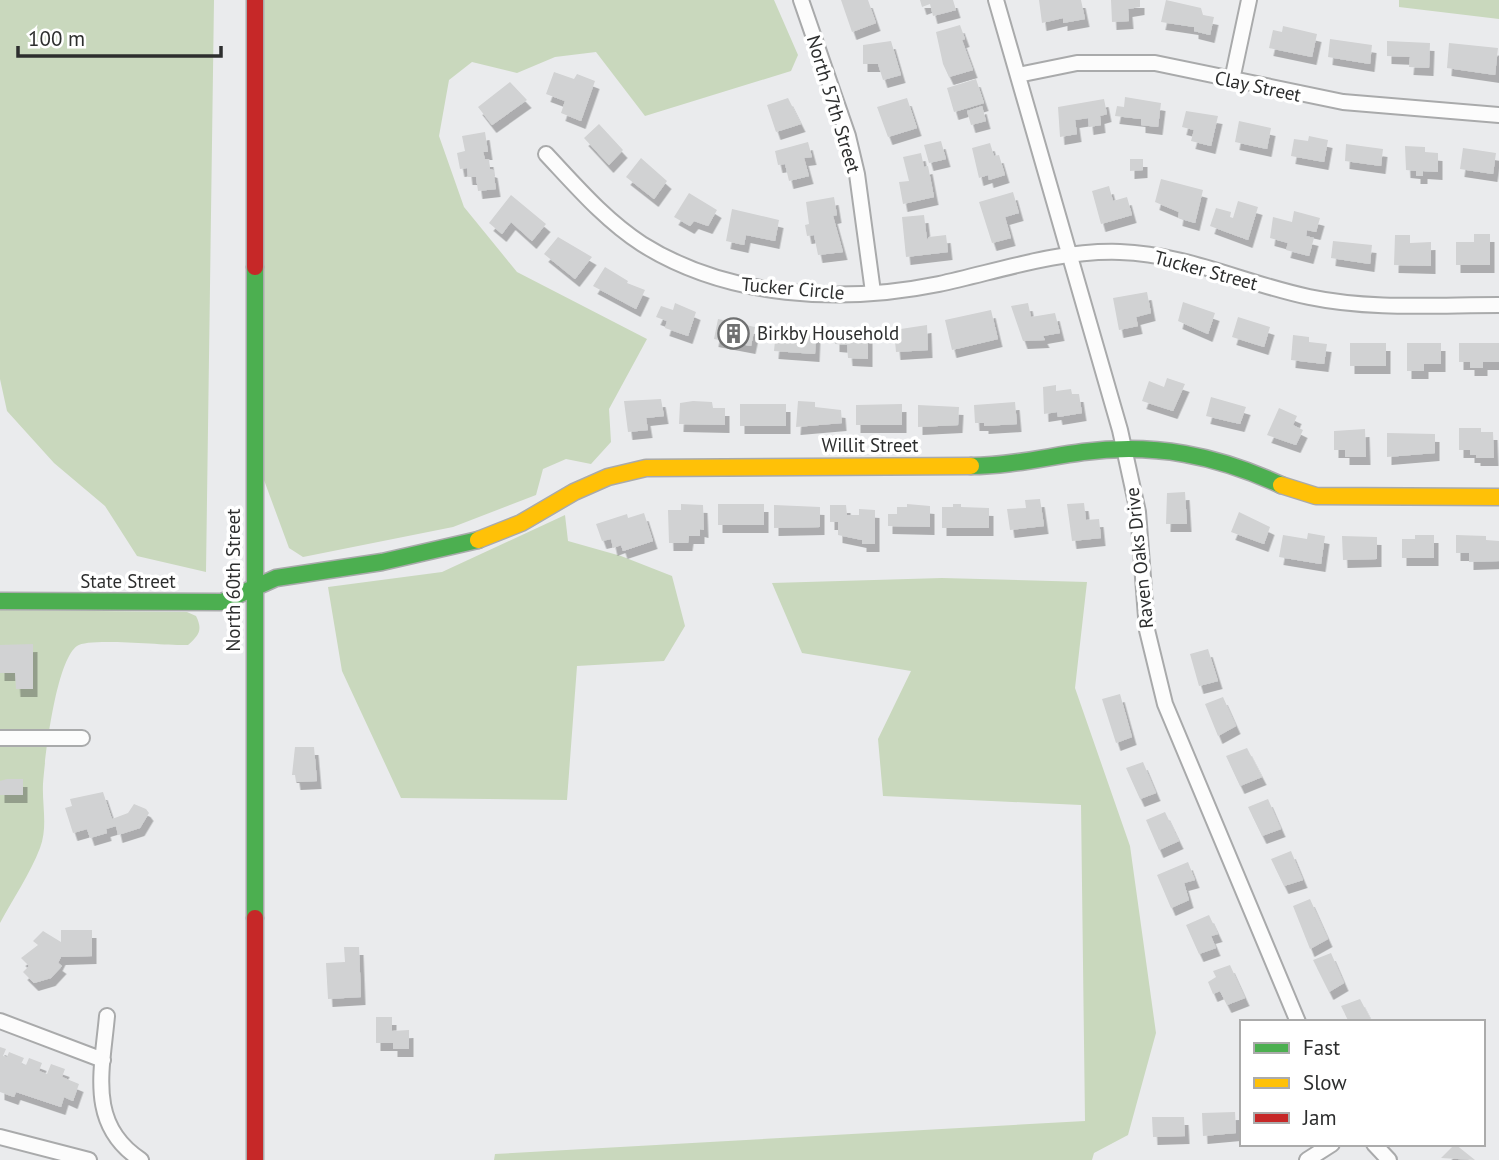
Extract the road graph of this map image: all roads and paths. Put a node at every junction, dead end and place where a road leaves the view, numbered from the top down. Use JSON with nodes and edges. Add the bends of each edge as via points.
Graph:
{"nodes":[{"id":1,"x":255,"y":0,"type":"edge"},
{"id":2,"x":801,"y":0,"type":"edge"},
{"id":3,"x":996,"y":0,"type":"edge"},
{"id":4,"x":1249,"y":0,"type":"edge"},
{"id":5,"x":1018,"y":75,"type":"junction"},
{"id":6,"x":1232,"y":80,"type":"junction"},
{"id":7,"x":1499,"y":115,"type":"edge"},
{"id":8,"x":546,"y":154,"type":"dead end"},
{"id":9,"x":1068,"y":255,"type":"junction"},
{"id":10,"x":873,"y":292,"type":"junction"},
{"id":11,"x":1499,"y":305,"type":"edge"},
{"id":12,"x":1122,"y":446,"type":"junction"},
{"id":13,"x":1499,"y":497,"type":"edge"},
{"id":14,"x":253,"y":588,"type":"junction"},
{"id":15,"x":0,"y":601,"type":"edge"},
{"id":16,"x":0,"y":738,"type":"edge"},
{"id":17,"x":82,"y":738,"type":"dead end"},
{"id":18,"x":107,"y":1016,"type":"dead end"},
{"id":19,"x":1297,"y":1020,"type":"edge"},
{"id":20,"x":0,"y":1021,"type":"edge"},
{"id":21,"x":103,"y":1060,"type":"junction"},
{"id":22,"x":0,"y":1137,"type":"edge"},
{"id":23,"x":1329,"y":1146,"type":"edge"},
{"id":24,"x":1376,"y":1146,"type":"edge"},
{"id":25,"x":89,"y":1160,"type":"edge"},
{"id":26,"x":141,"y":1160,"type":"edge"},
{"id":27,"x":255,"y":1160,"type":"edge"},
{"id":28,"x":1307,"y":1160,"type":"edge"},
{"id":29,"x":1389,"y":1160,"type":"edge"}],
"edges":[{"from":1,"to":14,"type":"street","name":"North 60th Street"},
{"from":2,"to":10,"type":"street","name":"North 57th Street","via":[[857,174]]},
{"from":3,"to":5,"type":"street","name":"Raven Oaks Drive"},
{"from":4,"to":6,"type":"street"},
{"from":5,"to":6,"type":"street","name":"Clay Street","via":[[1077,63],[1122,61],[1155,63]]},
{"from":5,"to":9,"type":"street","name":"Raven Oaks Drive"},
{"from":6,"to":7,"type":"street","name":"Clay Street","via":[[1343,102]]},
{"from":8,"to":10,"type":"street","name":"Tucker Circle","via":[[608,218],[640,242],[713,277],[757,288],[810,293]]},
{"from":9,"to":10,"type":"street","name":"Tucker Street","via":[[936,284]]},
{"from":9,"to":11,"type":"street","name":"Tucker Street","via":[[1122,252],[1162,256],[1288,293],[1344,303]]},
{"from":9,"to":12,"type":"street","name":"Raven Oaks Drive"},
{"from":12,"to":13,"type":"street","name":"Willit Street","via":[[1210,457],[1316,496]]},
{"from":12,"to":14,"type":"street","name":"Willit Street","via":[[977,466],[646,468],[608,477],[522,523],[467,544],[276,578]]},
{"from":12,"to":19,"type":"street","name":"Raven Oaks Drive","via":[[1138,512],[1147,631],[1165,704]]},
{"from":14,"to":15,"type":"street","name":"State Street","via":[[222,602]]},
{"from":14,"to":27,"type":"street","name":"North 60th Street"},
{"from":16,"to":17,"type":"street"},
{"from":18,"to":21,"type":"street"},
{"from":20,"to":21,"type":"street"},
{"from":21,"to":26,"type":"street","via":[[104,1116],[119,1140]]},
{"from":22,"to":25,"type":"street"},
{"from":23,"to":28,"type":"street"},
{"from":24,"to":29,"type":"street"}]}
